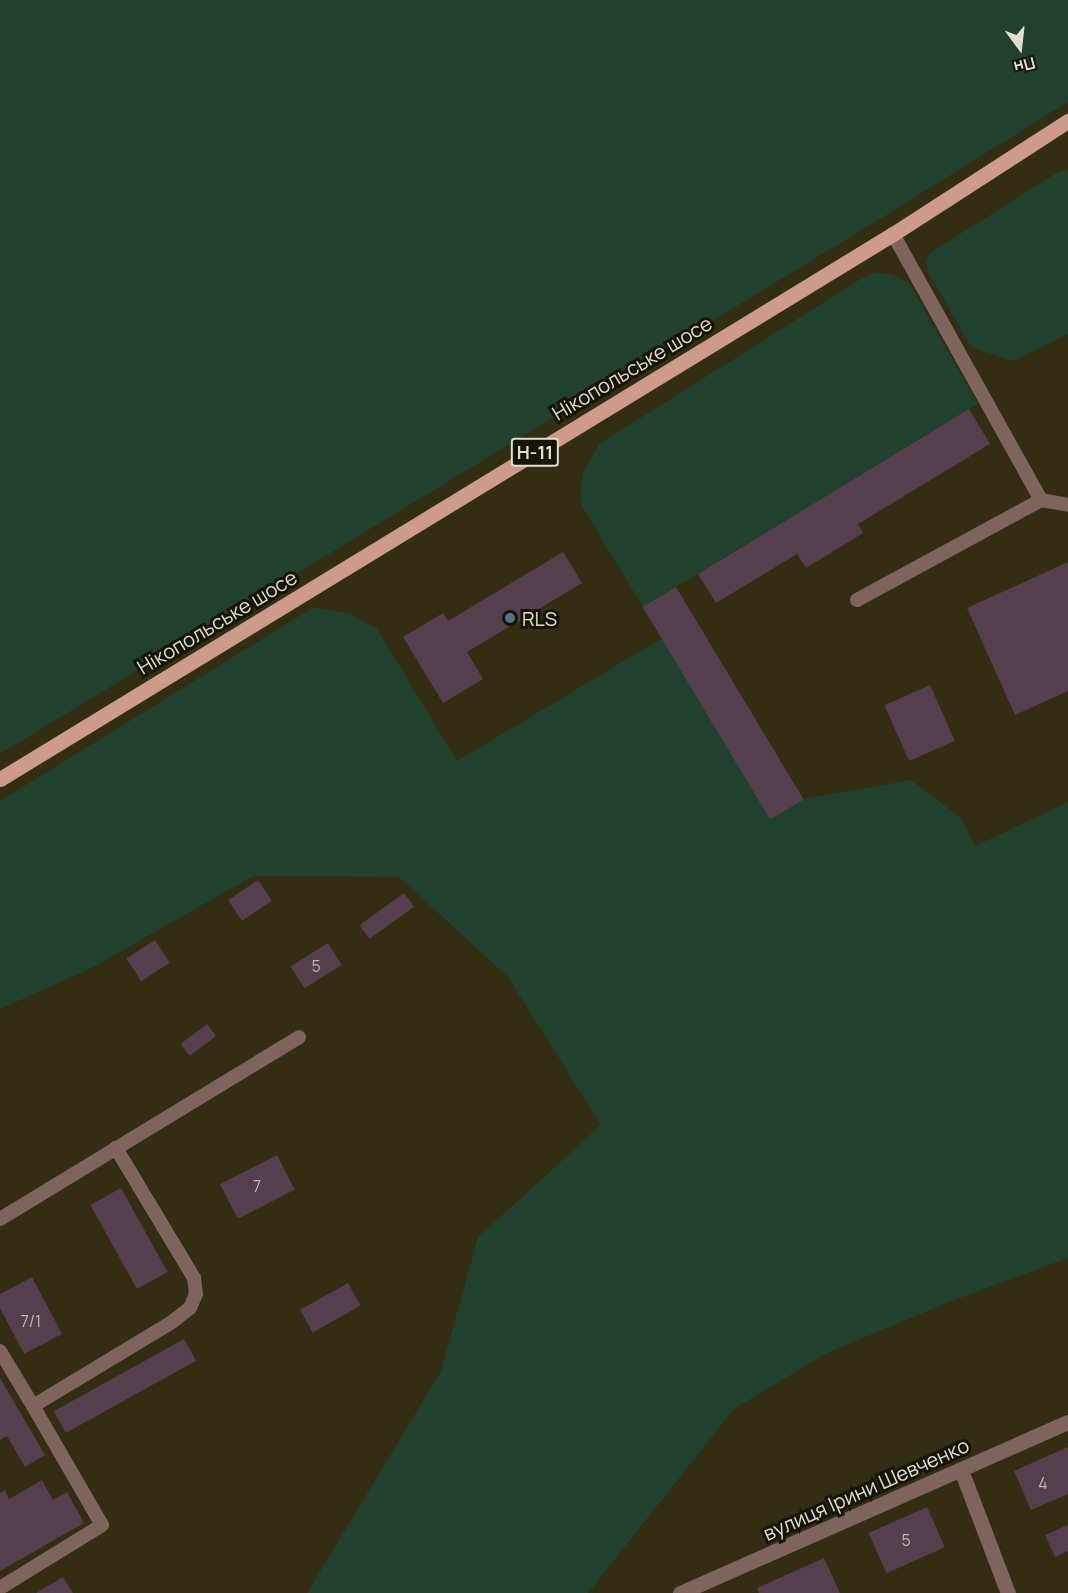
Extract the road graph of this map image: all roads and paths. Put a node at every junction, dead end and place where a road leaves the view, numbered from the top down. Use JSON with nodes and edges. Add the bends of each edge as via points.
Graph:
{"nodes":[{"id":1,"x":1068,"y":121,"type":"edge"},
{"id":2,"x":893,"y":234,"type":"junction"},
{"id":3,"x":1041,"y":500,"type":"junction"},
{"id":4,"x":1068,"y":506,"type":"edge"},
{"id":5,"x":857,"y":600,"type":"dead end"},
{"id":6,"x":0,"y":779,"type":"edge"},
{"id":7,"x":299,"y":1037,"type":"dead end"},
{"id":8,"x":116,"y":1148,"type":"junction"},
{"id":9,"x":0,"y":1218,"type":"edge"},
{"id":10,"x":0,"y":1351,"type":"edge"},
{"id":11,"x":33,"y":1406,"type":"junction"},
{"id":12,"x":1068,"y":1422,"type":"edge"},
{"id":13,"x":961,"y":1470,"type":"junction"},
{"id":14,"x":0,"y":1588,"type":"edge"},
{"id":15,"x":680,"y":1593,"type":"edge"},
{"id":16,"x":1008,"y":1593,"type":"edge"}],
"edges":[{"from":1,"to":2,"type":"main road","name":"Нікопольське шосе","number":"Н-11"},
{"from":2,"to":3,"type":"lane"},
{"from":2,"to":6,"type":"main road","name":"Нікопольське шосе","number":"Н-11"},
{"from":3,"to":4,"type":"lane"},
{"from":3,"to":5,"type":"lane"},
{"from":7,"to":8,"type":"lane"},
{"from":8,"to":9,"type":"lane"},
{"from":8,"to":11,"type":"lane","via":[[194,1278],[196,1294],[190,1308],[172,1322]]},
{"from":10,"to":11,"type":"lane"},
{"from":11,"to":14,"type":"lane","via":[[102,1525]]},
{"from":12,"to":13,"type":"street","name":"вулиця Ірини Шевченко"},
{"from":13,"to":15,"type":"street","name":"вулиця Ірини Шевченко"},
{"from":13,"to":16,"type":"street"}]}
